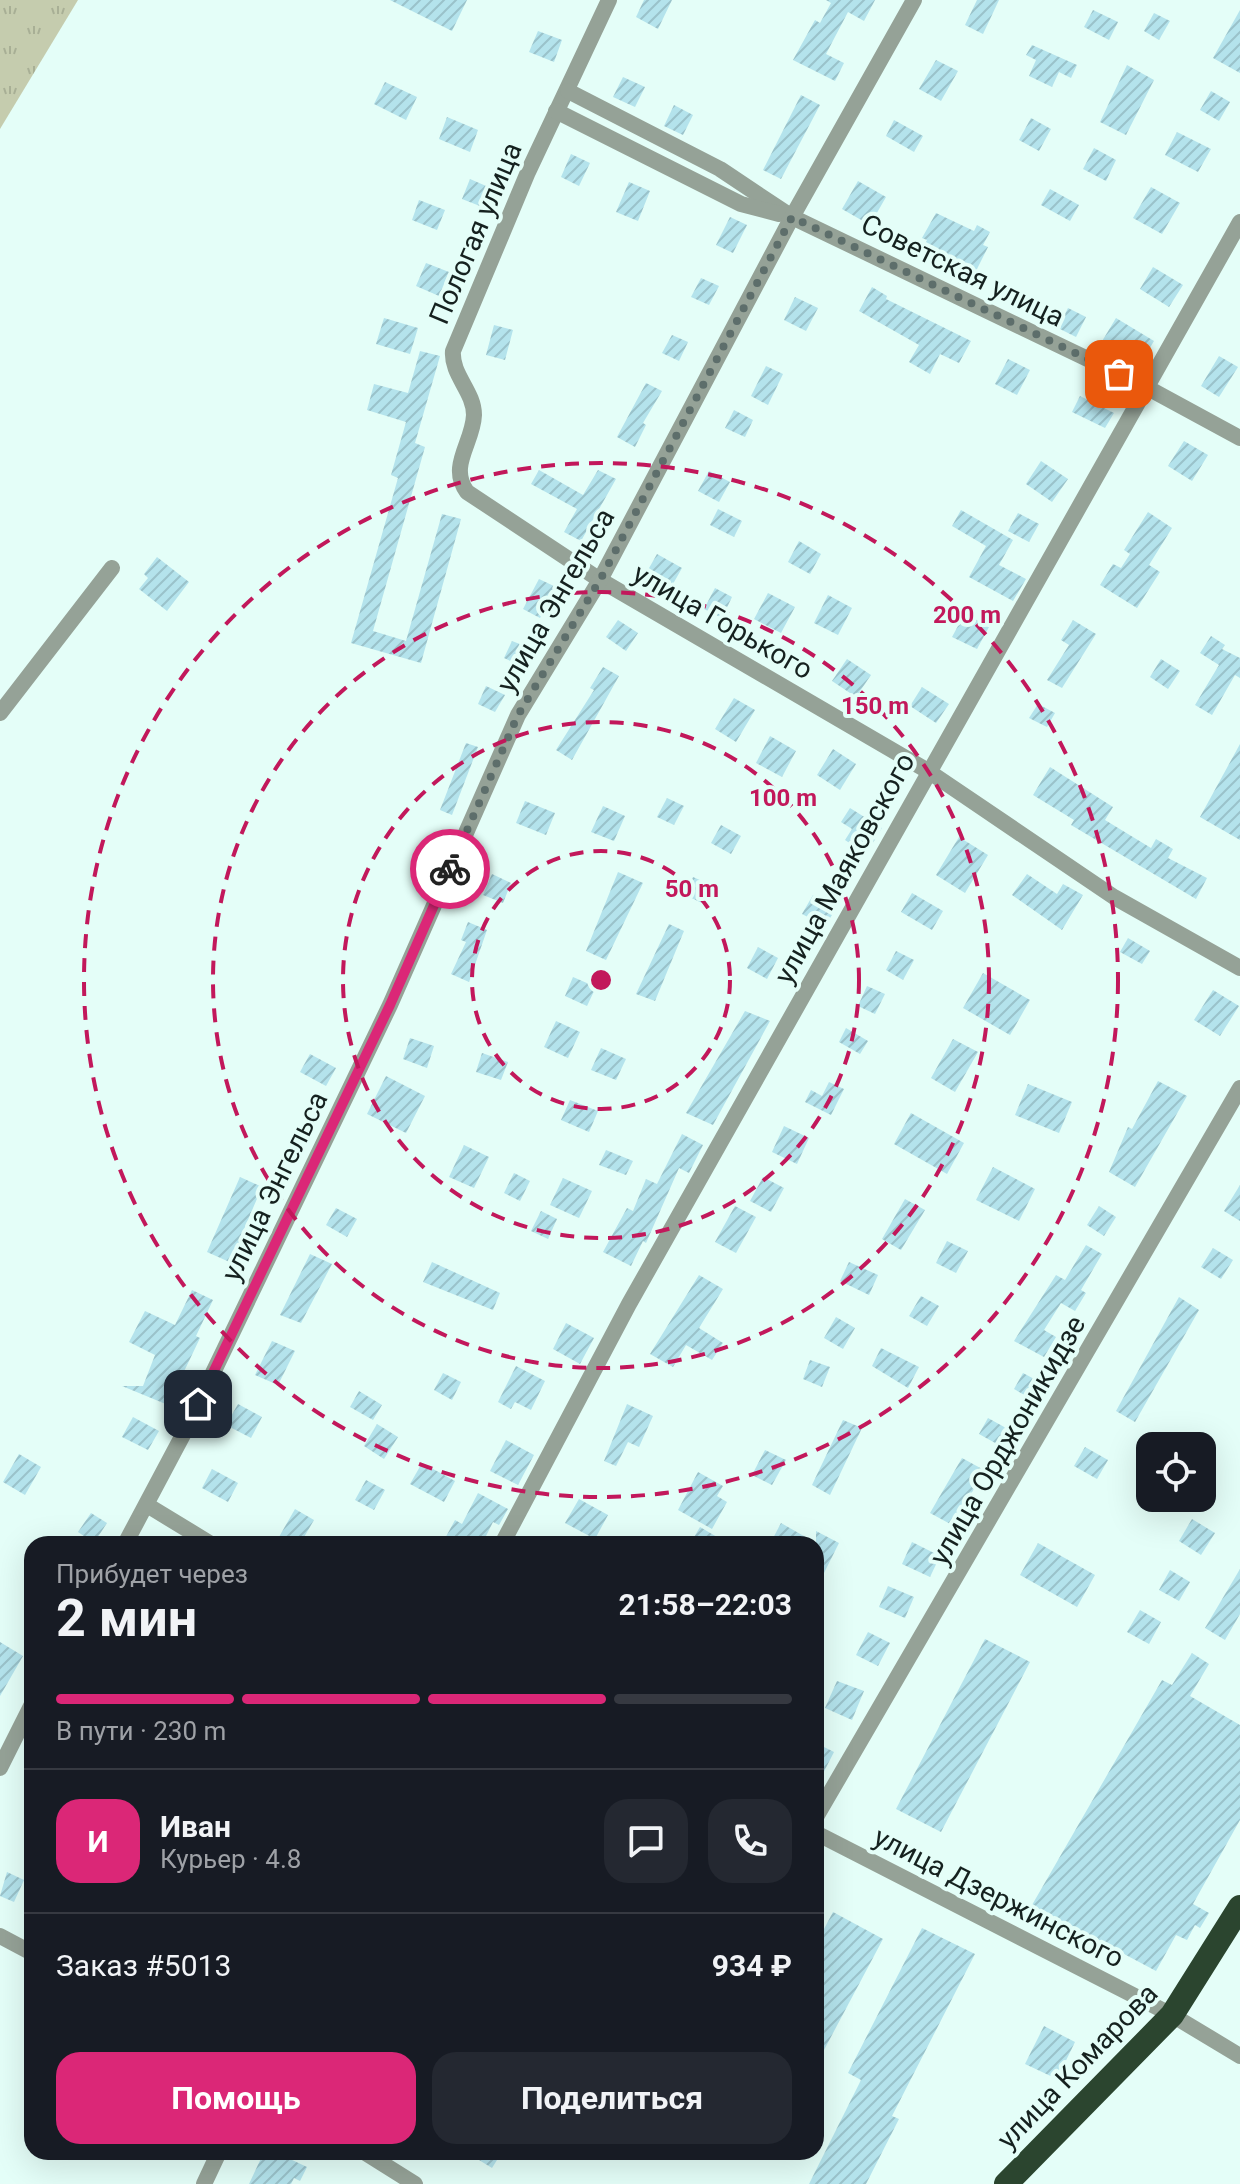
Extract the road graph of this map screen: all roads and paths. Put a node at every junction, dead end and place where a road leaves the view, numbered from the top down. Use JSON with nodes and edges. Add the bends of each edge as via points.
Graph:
{"nodes":[{"id":1,"x":609,"y":0,"type":"edge"},
{"id":2,"x":914,"y":0,"type":"edge"},
{"id":3,"x":568,"y":91,"type":"junction"},
{"id":4,"x":556,"y":111,"type":"junction"},
{"id":5,"x":792,"y":217,"type":"junction"},
{"id":6,"x":1240,"y":222,"type":"edge"},
{"id":7,"x":1146,"y":387,"type":"junction"},
{"id":8,"x":1240,"y":438,"type":"edge"},
{"id":9,"x":467,"y":492,"type":"joint"},
{"id":10,"x":112,"y":568,"type":"dead end"},
{"id":11,"x":600,"y":580,"type":"junction"},
{"id":12,"x":0,"y":713,"type":"edge"},
{"id":13,"x":928,"y":771,"type":"junction"},
{"id":14,"x":1240,"y":968,"type":"edge"},
{"id":15,"x":1240,"y":1088,"type":"edge"},
{"id":16,"x":147,"y":1505,"type":"junction"},
{"id":17,"x":130,"y":1536,"type":"edge"},
{"id":18,"x":198,"y":1536,"type":"edge"},
{"id":19,"x":506,"y":1536,"type":"edge"},
{"id":20,"x":24,"y":1720,"type":"edge"},
{"id":21,"x":0,"y":1768,"type":"edge"},
{"id":22,"x":824,"y":1803,"type":"edge"},
{"id":23,"x":824,"y":1837,"type":"edge"},
{"id":24,"x":1240,"y":1907,"type":"edge"},
{"id":25,"x":0,"y":1936,"type":"edge"},
{"id":26,"x":24,"y":1949,"type":"edge"},
{"id":27,"x":1172,"y":2015,"type":"junction"},
{"id":28,"x":1240,"y":2056,"type":"edge"},
{"id":29,"x":215,"y":2160,"type":"edge"},
{"id":30,"x":377,"y":2160,"type":"edge"},
{"id":31,"x":204,"y":2184,"type":"edge"},
{"id":32,"x":415,"y":2184,"type":"edge"},
{"id":33,"x":1006,"y":2184,"type":"edge"}],
"edges":[{"from":1,"to":3,"type":"street","name":"Пологая улица"},
{"from":2,"to":5,"type":"street","name":"улица Энгельса"},
{"from":3,"to":4,"type":"street","name":"Пологая улица"},
{"from":3,"to":5,"type":"street","name":"Советская улица","via":[[720,169]]},
{"from":4,"to":5,"type":"street","name":"Советская улица","via":[[741,204]]},
{"from":4,"to":9,"type":"street","name":"Пологая улица","via":[[453,351],[474,413],[459,469]]},
{"from":5,"to":7,"type":"street","name":"Советская улица"},
{"from":5,"to":11,"type":"street","name":"улица Энгельса"},
{"from":6,"to":7,"type":"street","name":"улица Маяковского"},
{"from":7,"to":8,"type":"street","name":"Советская улица"},
{"from":7,"to":13,"type":"street","name":"улица Маяковского"},
{"from":9,"to":11,"type":"street","name":"улица Горького"},
{"from":10,"to":12,"type":"street"},
{"from":11,"to":13,"type":"street","name":"улица Горького"},
{"from":11,"to":16,"type":"street","name":"улица Энгельса","via":[[518,715],[390,1005]]},
{"from":13,"to":14,"type":"street","name":"улица Горького","via":[[1114,897]]},
{"from":13,"to":19,"type":"street","name":"улица Маяковского","via":[[629,1304]]},
{"from":15,"to":22,"type":"street","name":"улица Орджоникидзе"},
{"from":16,"to":17,"type":"street","name":"улица Энгельса"},
{"from":16,"to":18,"type":"street"},
{"from":20,"to":21,"type":"street"},
{"from":23,"to":27,"type":"street","name":"улица Дзержинского"},
{"from":24,"to":27,"type":"highway","name":"улица Комарова"},
{"from":25,"to":26,"type":"street"},
{"from":27,"to":28,"type":"street","name":"улица Дзержинского"},
{"from":27,"to":33,"type":"highway","name":"улица Комарова"},
{"from":29,"to":31,"type":"street"},
{"from":30,"to":32,"type":"street"}]}
